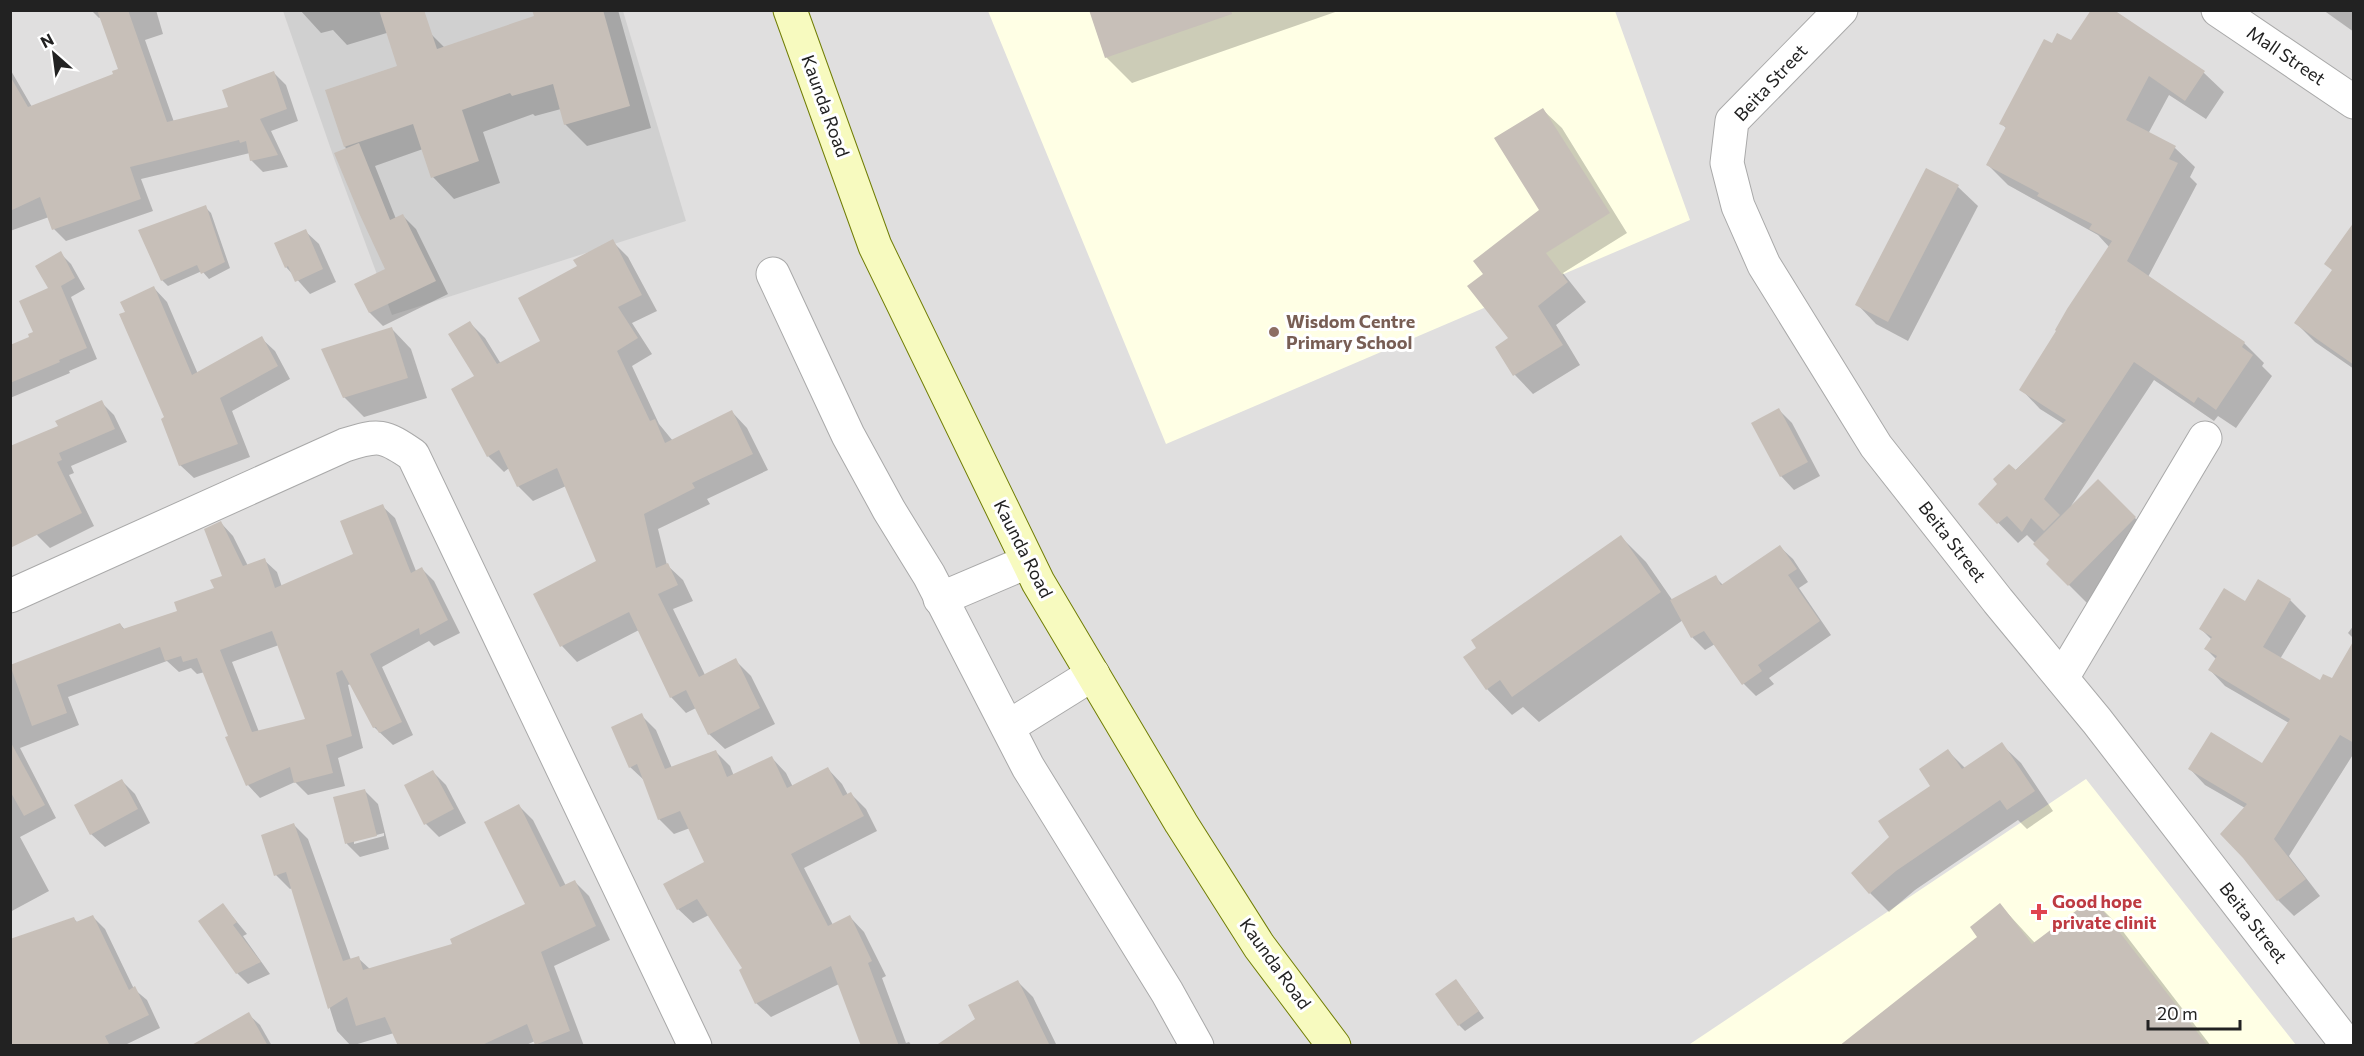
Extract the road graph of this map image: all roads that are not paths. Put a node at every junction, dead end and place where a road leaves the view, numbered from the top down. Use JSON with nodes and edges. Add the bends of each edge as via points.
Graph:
{"nodes":[{"id":1,"x":790,"y":10,"type":"edge"},
{"id":2,"x":1840,"y":10,"type":"edge"},
{"id":3,"x":2218,"y":10,"type":"edge"},
{"id":4,"x":2354,"y":102,"type":"edge"},
{"id":5,"x":773,"y":274,"type":"dead end"},
{"id":6,"x":2205,"y":438,"type":"dead end"},
{"id":7,"x":1027,"y":562,"type":"junction"},
{"id":8,"x":10,"y":596,"type":"edge"},
{"id":9,"x":940,"y":599,"type":"junction"},
{"id":10,"x":1093,"y":674,"type":"junction"},
{"id":11,"x":2062,"y":678,"type":"junction"},
{"id":12,"x":1008,"y":727,"type":"junction"},
{"id":13,"x":2348,"y":1033,"type":"edge"},
{"id":14,"x":695,"y":1046,"type":"edge"},
{"id":15,"x":1197,"y":1046,"type":"edge"},
{"id":16,"x":1334,"y":1046,"type":"edge"}],
"edges":[{"from":1,"to":7,"type":"main road","name":"Kaunda Road","via":[[875,246]]},
{"from":2,"to":11,"type":"street","name":"Beita Street","via":[[1732,121],[1727,163],[1738,206],[1764,265],[1876,446]]},
{"from":3,"to":4,"type":"street","name":"Mall Street"},
{"from":5,"to":9,"type":"street","via":[[848,435]]},
{"from":6,"to":11,"type":"street"},
{"from":7,"to":9,"type":"street"},
{"from":7,"to":10,"type":"main road","name":"Kaunda Road"},
{"from":8,"to":14,"type":"street","via":[[345,445],[368,437],[389,439],[413,455]]},
{"from":9,"to":12,"type":"street"},
{"from":10,"to":12,"type":"street"},
{"from":10,"to":16,"type":"main road","name":"Kaunda Road","via":[[1259,946]]},
{"from":11,"to":13,"type":"street","name":"Beita Street"},
{"from":12,"to":15,"type":"street","via":[[1028,767]]}]}
